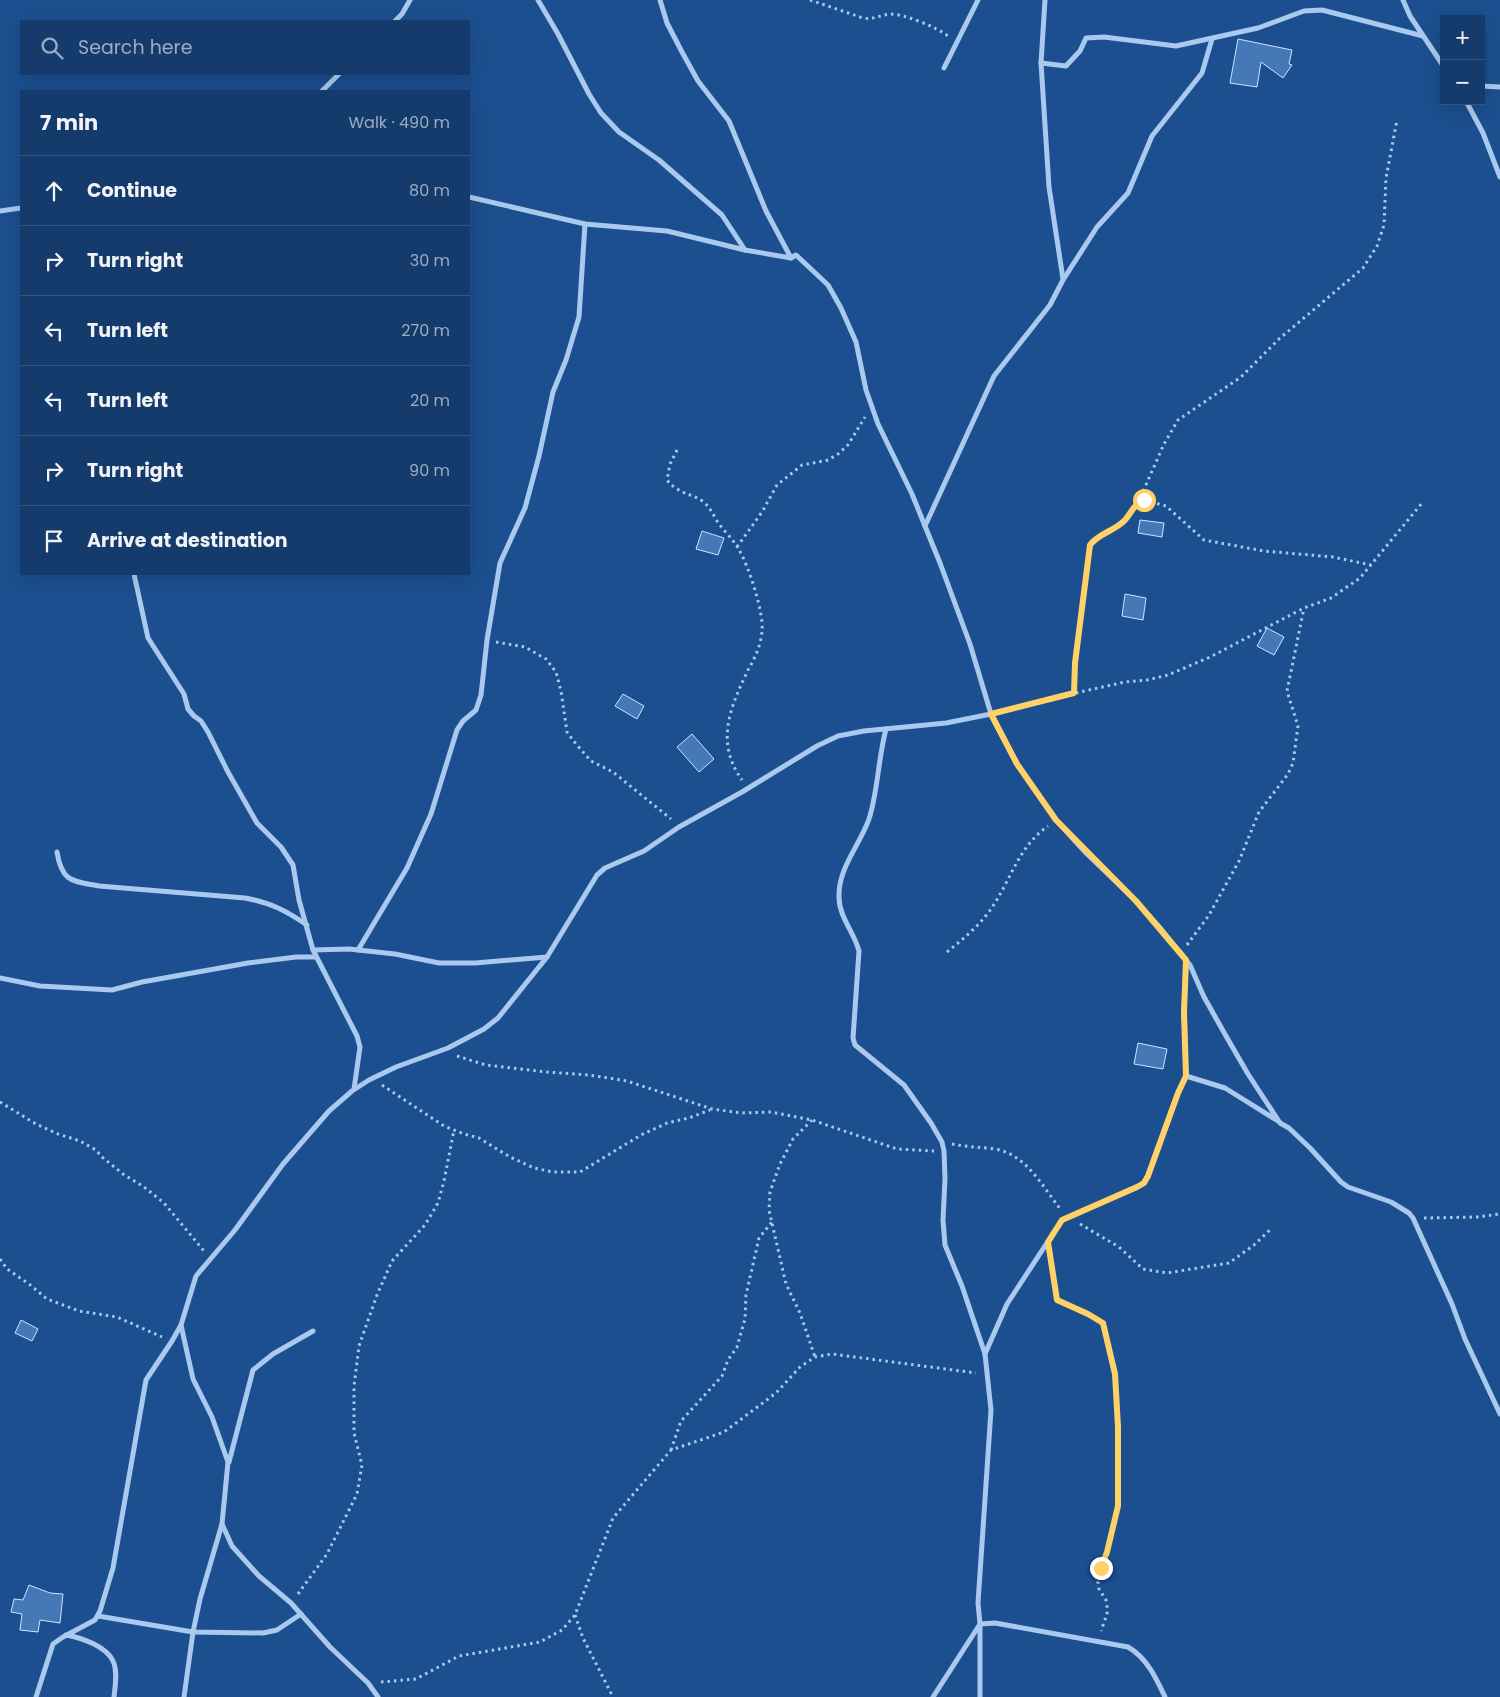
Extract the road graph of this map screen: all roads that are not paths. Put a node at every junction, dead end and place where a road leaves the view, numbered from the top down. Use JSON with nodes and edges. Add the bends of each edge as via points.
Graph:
{"nodes":[{"id":1,"x":410,"y":0,"type":"edge"},
{"id":2,"x":538,"y":0,"type":"edge"},
{"id":3,"x":660,"y":0,"type":"edge"},
{"id":4,"x":978,"y":0,"type":"edge"},
{"id":5,"x":1045,"y":0,"type":"edge"},
{"id":6,"x":1403,"y":0,"type":"edge"},
{"id":7,"x":396,"y":20,"type":"edge"},
{"id":8,"x":1423,"y":36,"type":"junction"},
{"id":9,"x":1212,"y":39,"type":"junction"},
{"id":10,"x":1440,"y":61,"type":"edge"},
{"id":11,"x":1040,"y":63,"type":"junction"},
{"id":12,"x":944,"y":68,"type":"dead end"},
{"id":13,"x":338,"y":75,"type":"edge"},
{"id":14,"x":1485,"y":86,"type":"edge"},
{"id":15,"x":1500,"y":87,"type":"edge"},
{"id":16,"x":323,"y":90,"type":"edge"},
{"id":17,"x":1468,"y":105,"type":"edge"},
{"id":18,"x":1500,"y":177,"type":"edge"},
{"id":19,"x":470,"y":197,"type":"edge"},
{"id":20,"x":20,"y":208,"type":"edge"},
{"id":21,"x":0,"y":211,"type":"edge"},
{"id":22,"x":585,"y":224,"type":"junction"},
{"id":23,"x":745,"y":250,"type":"junction"},
{"id":24,"x":791,"y":258,"type":"junction"},
{"id":25,"x":1063,"y":280,"type":"junction"},
{"id":26,"x":925,"y":526,"type":"junction"},
{"id":27,"x":134,"y":575,"type":"edge"},
{"id":28,"x":991,"y":714,"type":"junction"},
{"id":29,"x":886,"y":729,"type":"junction"},
{"id":30,"x":57,"y":852,"type":"dead end"},
{"id":31,"x":307,"y":925,"type":"junction"},
{"id":32,"x":313,"y":950,"type":"junction"},
{"id":33,"x":358,"y":950,"type":"junction"},
{"id":34,"x":316,"y":957,"type":"junction"},
{"id":35,"x":547,"y":957,"type":"junction"},
{"id":36,"x":1186,"y":960,"type":"junction"},
{"id":37,"x":0,"y":978,"type":"edge"},
{"id":38,"x":1186,"y":1076,"type":"junction"},
{"id":39,"x":354,"y":1089,"type":"junction"},
{"id":40,"x":1280,"y":1123,"type":"junction"},
{"id":41,"x":181,"y":1325,"type":"junction"},
{"id":42,"x":313,"y":1331,"type":"dead end"},
{"id":43,"x":985,"y":1354,"type":"junction"},
{"id":44,"x":1500,"y":1414,"type":"edge"},
{"id":45,"x":228,"y":1462,"type":"junction"},
{"id":46,"x":222,"y":1524,"type":"junction"},
{"id":47,"x":301,"y":1614,"type":"junction"},
{"id":48,"x":98,"y":1616,"type":"junction"},
{"id":49,"x":980,"y":1624,"type":"junction"},
{"id":50,"x":194,"y":1632,"type":"junction"},
{"id":51,"x":66,"y":1635,"type":"junction"},
{"id":52,"x":36,"y":1697,"type":"edge"},
{"id":53,"x":114,"y":1697,"type":"edge"},
{"id":54,"x":184,"y":1697,"type":"edge"},
{"id":55,"x":378,"y":1697,"type":"edge"},
{"id":56,"x":933,"y":1697,"type":"edge"},
{"id":57,"x":980,"y":1697,"type":"edge"},
{"id":58,"x":1165,"y":1697,"type":"edge"}],
"edges":[{"from":1,"to":7,"type":"street"},
{"from":2,"to":23,"type":"street","via":[[601,113],[619,132],[659,160],[722,215]]},
{"from":3,"to":24,"type":"street","via":[[667,23],[698,81],[728,121],[766,211]]},
{"from":4,"to":12,"type":"street"},
{"from":5,"to":11,"type":"street"},
{"from":6,"to":8,"type":"street"},
{"from":8,"to":9,"type":"street","via":[[1322,10],[1304,10],[1258,28]]},
{"from":8,"to":10,"type":"street"},
{"from":9,"to":11,"type":"street","via":[[1176,46],[1104,36],[1086,38],[1080,51],[1066,66]]},
{"from":9,"to":25,"type":"street","via":[[1202,73],[1152,136],[1128,192],[1097,227]]},
{"from":11,"to":25,"type":"street","via":[[1049,187]]},
{"from":13,"to":16,"type":"street"},
{"from":14,"to":15,"type":"street"},
{"from":17,"to":18,"type":"street"},
{"from":19,"to":22,"type":"street"},
{"from":20,"to":21,"type":"street"},
{"from":22,"to":23,"type":"street","via":[[667,231]]},
{"from":22,"to":33,"type":"street","via":[[579,317],[553,392],[525,508],[500,563],[481,695],[476,710],[456,730],[431,814],[407,868]]},
{"from":23,"to":24,"type":"street"},
{"from":24,"to":26,"type":"street","via":[[796,255],[828,285],[841,308],[856,342],[878,424]]},
{"from":25,"to":26,"type":"street","via":[[1050,305],[994,376]]},
{"from":26,"to":28,"type":"street","via":[[970,644]]},
{"from":27,"to":31,"type":"street","via":[[148,638],[184,694],[188,709],[208,732],[257,823],[281,847],[293,865]]},
{"from":28,"to":29,"type":"street","via":[[946,723]]},
{"from":28,"to":36,"type":"street","via":[[1017,764],[1056,820],[1136,901]]},
{"from":29,"to":35,"type":"street","via":[[838,736],[679,826],[644,851],[605,868],[597,875]]},
{"from":29,"to":43,"type":"street","via":[[880,751],[875,799],[843,874],[838,897],[859,951],[853,1038],[855,1045],[904,1085],[942,1142],[946,1245]]},
{"from":30,"to":31,"type":"street","via":[[61,870],[76,883],[245,898],[266,902]]},
{"from":31,"to":32,"type":"street"},
{"from":32,"to":33,"type":"street"},
{"from":32,"to":34,"type":"street"},
{"from":33,"to":35,"type":"street","via":[[439,963]]},
{"from":34,"to":37,"type":"street","via":[[248,963],[112,990],[40,986]]},
{"from":34,"to":39,"type":"street","via":[[357,1036],[360,1047]]},
{"from":35,"to":39,"type":"street","via":[[498,1018],[484,1029],[442,1050],[396,1066]]},
{"from":36,"to":38,"type":"street"},
{"from":36,"to":40,"type":"street","via":[[1239,1059]]},
{"from":38,"to":40,"type":"street","via":[[1225,1088]]},
{"from":38,"to":43,"type":"street","via":[[1144,1183],[1062,1220],[1007,1304]]},
{"from":39,"to":41,"type":"street","via":[[329,1110],[289,1157],[196,1276]]},
{"from":40,"to":44,"type":"street","via":[[1289,1128],[1348,1187],[1409,1212]]},
{"from":41,"to":45,"type":"street","via":[[193,1378],[212,1417]]},
{"from":41,"to":48,"type":"street","via":[[146,1380],[114,1568]]},
{"from":42,"to":45,"type":"street","via":[[273,1354],[253,1370]]},
{"from":43,"to":49,"type":"street","via":[[992,1410],[978,1603]]},
{"from":45,"to":46,"type":"street"},
{"from":46,"to":47,"type":"street","via":[[232,1546]]},
{"from":46,"to":50,"type":"street"},
{"from":47,"to":50,"type":"street","via":[[277,1630],[263,1633]]},
{"from":47,"to":55,"type":"street"},
{"from":48,"to":50,"type":"street"},
{"from":48,"to":51,"type":"street"},
{"from":49,"to":56,"type":"street"},
{"from":49,"to":57,"type":"street"},
{"from":49,"to":58,"type":"street","via":[[996,1623],[1128,1647],[1152,1669]]},
{"from":50,"to":54,"type":"street"},
{"from":51,"to":52,"type":"street","via":[[53,1644]]},
{"from":51,"to":53,"type":"street","via":[[95,1645],[113,1661]]}]}
